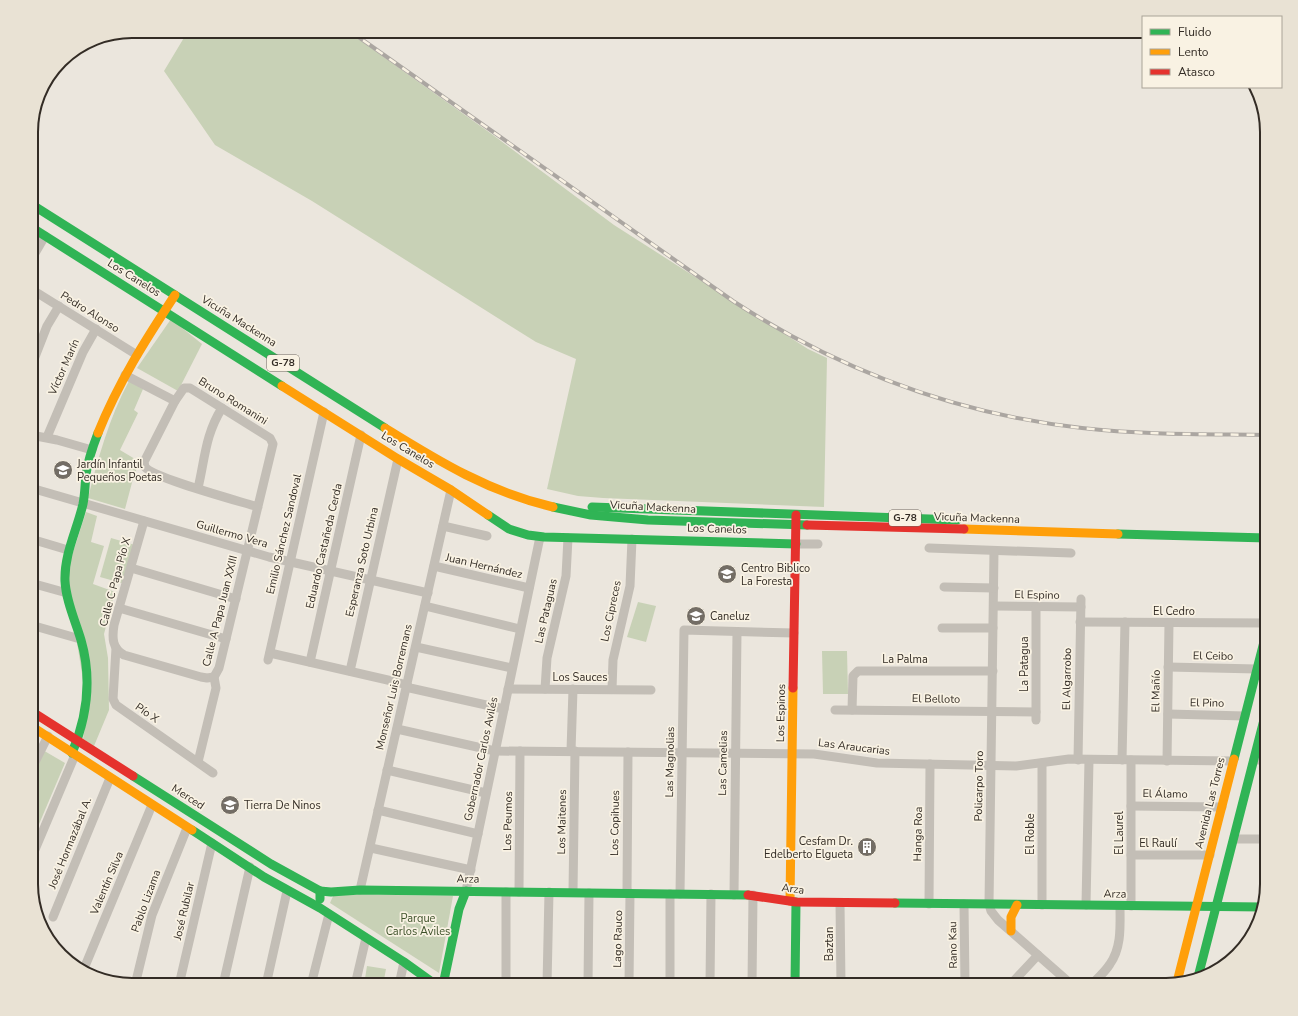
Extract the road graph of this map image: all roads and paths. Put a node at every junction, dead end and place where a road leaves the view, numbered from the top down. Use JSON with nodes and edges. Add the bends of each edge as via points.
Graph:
{"nodes":[{"id":1,"x":38,"y":208,"type":"edge"},
{"id":2,"x":38,"y":232,"type":"edge"},
{"id":3,"x":45,"y":236,"type":"junction"},
{"id":4,"x":38,"y":248,"type":"edge"},
{"id":5,"x":38,"y":293,"type":"edge"},
{"id":6,"x":175,"y":295,"type":"junction"},
{"id":7,"x":59,"y":306,"type":"junction"},
{"id":8,"x":165,"y":311,"type":"junction"},
{"id":9,"x":96,"y":329,"type":"junction"},
{"id":10,"x":38,"y":349,"type":"edge"},
{"id":11,"x":137,"y":355,"type":"junction"},
{"id":12,"x":125,"y":375,"type":"junction"},
{"id":13,"x":175,"y":401,"type":"junction"},
{"id":14,"x":222,"y":408,"type":"junction"},
{"id":15,"x":324,"y":412,"type":"junction"},
{"id":16,"x":361,"y":435,"type":"junction"},
{"id":17,"x":38,"y":436,"type":"edge"},
{"id":18,"x":47,"y":438,"type":"junction"},
{"id":19,"x":92,"y":450,"type":"junction"},
{"id":20,"x":398,"y":459,"type":"junction"},
{"id":21,"x":198,"y":488,"type":"junction"},
{"id":22,"x":38,"y":490,"type":"edge"},
{"id":23,"x":452,"y":490,"type":"junction"},
{"id":24,"x":83,"y":502,"type":"junction"},
{"id":25,"x":543,"y":506,"type":"junction"},
{"id":26,"x":258,"y":507,"type":"junction"},
{"id":27,"x":796,"y":514,"type":"junction"},
{"id":28,"x":144,"y":521,"type":"junction"},
{"id":29,"x":796,"y":525,"type":"junction"},
{"id":30,"x":443,"y":526,"type":"junction"},
{"id":31,"x":1260,"y":530,"type":"edge"},
{"id":32,"x":487,"y":536,"type":"dead end"},
{"id":33,"x":540,"y":537,"type":"junction"},
{"id":34,"x":568,"y":538,"type":"junction"},
{"id":35,"x":632,"y":538,"type":"junction"},
{"id":36,"x":1260,"y":538,"type":"edge"},
{"id":37,"x":38,"y":541,"type":"edge"},
{"id":38,"x":796,"y":544,"type":"junction"},
{"id":39,"x":818,"y":544,"type":"dead end"},
{"id":40,"x":929,"y":548,"type":"dead end"},
{"id":41,"x":68,"y":550,"type":"junction"},
{"id":42,"x":247,"y":551,"type":"junction"},
{"id":43,"x":994,"y":551,"type":"junction"},
{"id":44,"x":1071,"y":553,"type":"dead end"},
{"id":45,"x":290,"y":562,"type":"junction"},
{"id":46,"x":434,"y":566,"type":"junction"},
{"id":47,"x":131,"y":568,"type":"junction"},
{"id":48,"x":330,"y":571,"type":"junction"},
{"id":49,"x":370,"y":580,"type":"junction"},
{"id":50,"x":38,"y":585,"type":"edge"},
{"id":51,"x":944,"y":587,"type":"dead end"},
{"id":52,"x":529,"y":588,"type":"junction"},
{"id":53,"x":994,"y":588,"type":"junction"},
{"id":54,"x":67,"y":593,"type":"junction"},
{"id":55,"x":428,"y":593,"type":"junction"},
{"id":56,"x":236,"y":599,"type":"junction"},
{"id":57,"x":1081,"y":603,"type":"joint"},
{"id":58,"x":425,"y":606,"type":"junction"},
{"id":59,"x":994,"y":606,"type":"junction"},
{"id":60,"x":1036,"y":607,"type":"junction"},
{"id":61,"x":119,"y":608,"type":"junction"},
{"id":62,"x":1080,"y":622,"type":"junction"},
{"id":63,"x":1125,"y":622,"type":"junction"},
{"id":64,"x":1169,"y":622,"type":"junction"},
{"id":65,"x":1260,"y":623,"type":"edge"},
{"id":66,"x":38,"y":627,"type":"edge"},
{"id":67,"x":942,"y":628,"type":"dead end"},
{"id":68,"x":993,"y":628,"type":"junction"},
{"id":69,"x":520,"y":629,"type":"junction"},
{"id":70,"x":737,"y":632,"type":"junction"},
{"id":71,"x":794,"y":633,"type":"junction"},
{"id":72,"x":80,"y":640,"type":"junction"},
{"id":73,"x":226,"y":640,"type":"junction"},
{"id":74,"x":416,"y":646,"type":"junction"},
{"id":75,"x":116,"y":648,"type":"junction"},
{"id":76,"x":1260,"y":657,"type":"edge"},
{"id":77,"x":310,"y":662,"type":"junction"},
{"id":78,"x":1168,"y":667,"type":"junction"},
{"id":79,"x":512,"y":668,"type":"junction"},
{"id":80,"x":1257,"y":669,"type":"junction"},
{"id":81,"x":993,"y":670,"type":"junction"},
{"id":82,"x":350,"y":671,"type":"junction"},
{"id":83,"x":214,"y":677,"type":"junction"},
{"id":84,"x":407,"y":685,"type":"junction"},
{"id":85,"x":508,"y":689,"type":"junction"},
{"id":86,"x":545,"y":689,"type":"junction"},
{"id":87,"x":573,"y":689,"type":"junction"},
{"id":88,"x":612,"y":689,"type":"junction"},
{"id":89,"x":652,"y":690,"type":"dead end"},
{"id":90,"x":504,"y":709,"type":"junction"},
{"id":91,"x":835,"y":710,"type":"dead end"},
{"id":92,"x":852,"y":710,"type":"junction"},
{"id":93,"x":992,"y":711,"type":"junction"},
{"id":94,"x":1168,"y":714,"type":"junction"},
{"id":95,"x":38,"y":715,"type":"edge"},
{"id":96,"x":1036,"y":716,"type":"joint"},
{"id":97,"x":1245,"y":716,"type":"junction"},
{"id":98,"x":397,"y":729,"type":"junction"},
{"id":99,"x":38,"y":730,"type":"edge"},
{"id":100,"x":48,"y":736,"type":"junction"},
{"id":101,"x":1260,"y":736,"type":"edge"},
{"id":102,"x":78,"y":740,"type":"junction"},
{"id":103,"x":495,"y":751,"type":"junction"},
{"id":104,"x":520,"y":751,"type":"junction"},
{"id":105,"x":573,"y":751,"type":"junction"},
{"id":106,"x":628,"y":752,"type":"junction"},
{"id":107,"x":682,"y":753,"type":"junction"},
{"id":108,"x":736,"y":753,"type":"junction"},
{"id":109,"x":73,"y":754,"type":"junction"},
{"id":110,"x":792,"y":754,"type":"junction"},
{"id":111,"x":38,"y":756,"type":"edge"},
{"id":112,"x":1078,"y":760,"type":"junction"},
{"id":113,"x":1089,"y":760,"type":"junction"},
{"id":114,"x":1127,"y":760,"type":"junction"},
{"id":115,"x":1254,"y":760,"type":"junction"},
{"id":116,"x":1260,"y":760,"type":"edge"},
{"id":117,"x":1167,"y":761,"type":"junction"},
{"id":118,"x":1233,"y":761,"type":"junction"},
{"id":119,"x":198,"y":762,"type":"junction"},
{"id":120,"x":1042,"y":763,"type":"junction"},
{"id":121,"x":930,"y":764,"type":"junction"},
{"id":122,"x":991,"y":765,"type":"junction"},
{"id":123,"x":388,"y":770,"type":"junction"},
{"id":124,"x":212,"y":772,"type":"dead end"},
{"id":125,"x":110,"y":778,"type":"junction"},
{"id":126,"x":486,"y":793,"type":"junction"},
{"id":127,"x":152,"y":805,"type":"junction"},
{"id":128,"x":1131,"y":806,"type":"junction"},
{"id":129,"x":1222,"y":807,"type":"junction"},
{"id":130,"x":378,"y":810,"type":"junction"},
{"id":131,"x":187,"y":828,"type":"junction"},
{"id":132,"x":478,"y":834,"type":"junction"},
{"id":133,"x":1234,"y":839,"type":"junction"},
{"id":134,"x":1260,"y":839,"type":"edge"},
{"id":135,"x":38,"y":842,"type":"edge"},
{"id":136,"x":212,"y":843,"type":"junction"},
{"id":137,"x":370,"y":848,"type":"junction"},
{"id":138,"x":1131,"y":855,"type":"junction"},
{"id":139,"x":1210,"y":855,"type":"junction"},
{"id":140,"x":250,"y":867,"type":"junction"},
{"id":141,"x":471,"y":870,"type":"junction"},
{"id":142,"x":360,"y":890,"type":"junction"},
{"id":143,"x":287,"y":891,"type":"junction"},
{"id":144,"x":320,"y":891,"type":"junction"},
{"id":145,"x":466,"y":891,"type":"junction"},
{"id":146,"x":506,"y":892,"type":"junction"},
{"id":147,"x":519,"y":892,"type":"junction"},
{"id":148,"x":549,"y":892,"type":"junction"},
{"id":149,"x":573,"y":892,"type":"junction"},
{"id":150,"x":589,"y":893,"type":"junction"},
{"id":151,"x":628,"y":893,"type":"junction"},
{"id":152,"x":675,"y":894,"type":"junction"},
{"id":153,"x":711,"y":894,"type":"junction"},
{"id":154,"x":734,"y":894,"type":"junction"},
{"id":155,"x":753,"y":895,"type":"junction"},
{"id":156,"x":793,"y":902,"type":"junction"},
{"id":157,"x":840,"y":903,"type":"junction"},
{"id":158,"x":929,"y":904,"type":"junction"},
{"id":159,"x":964,"y":904,"type":"junction"},
{"id":160,"x":989,"y":904,"type":"junction"},
{"id":161,"x":1017,"y":905,"type":"junction"},
{"id":162,"x":1042,"y":905,"type":"junction"},
{"id":163,"x":1086,"y":905,"type":"junction"},
{"id":164,"x":1120,"y":906,"type":"junction"},
{"id":165,"x":1131,"y":906,"type":"junction"},
{"id":166,"x":1196,"y":906,"type":"junction"},
{"id":167,"x":1216,"y":906,"type":"junction"},
{"id":168,"x":1257,"y":907,"type":"edge"},
{"id":169,"x":320,"y":908,"type":"junction"},
{"id":170,"x":329,"y":914,"type":"junction"},
{"id":171,"x":53,"y":917,"type":"dead end"},
{"id":172,"x":1011,"y":931,"type":"junction"},
{"id":173,"x":366,"y":938,"type":"junction"},
{"id":174,"x":1038,"y":955,"type":"junction"},
{"id":175,"x":404,"y":962,"type":"junction"},
{"id":176,"x":85,"y":965,"type":"edge"},
{"id":177,"x":1200,"y":971,"type":"edge"},
{"id":178,"x":1178,"y":977,"type":"edge"},
{"id":179,"x":137,"y":978,"type":"edge"},
{"id":180,"x":181,"y":978,"type":"edge"},
{"id":181,"x":225,"y":978,"type":"edge"},
{"id":182,"x":268,"y":978,"type":"edge"},
{"id":183,"x":313,"y":978,"type":"edge"},
{"id":184,"x":357,"y":978,"type":"edge"},
{"id":185,"x":401,"y":978,"type":"edge"},
{"id":186,"x":426,"y":978,"type":"edge"},
{"id":187,"x":444,"y":978,"type":"edge"},
{"id":188,"x":506,"y":978,"type":"edge"},
{"id":189,"x":547,"y":978,"type":"edge"},
{"id":190,"x":588,"y":978,"type":"edge"},
{"id":191,"x":629,"y":978,"type":"edge"},
{"id":192,"x":670,"y":978,"type":"edge"},
{"id":193,"x":710,"y":978,"type":"edge"},
{"id":194,"x":752,"y":978,"type":"edge"},
{"id":195,"x":795,"y":978,"type":"edge"},
{"id":196,"x":841,"y":978,"type":"edge"},
{"id":197,"x":965,"y":978,"type":"edge"},
{"id":198,"x":1017,"y":978,"type":"edge"},
{"id":199,"x":1064,"y":978,"type":"edge"},
{"id":200,"x":1098,"y":978,"type":"edge"}],
"edges":[{"from":1,"to":6,"type":"street","name":"Vicuña Mackenna","number":"G-78"},
{"from":2,"to":3,"type":"street","name":"Los Canelos"},
{"from":3,"to":4,"type":"street"},
{"from":3,"to":8,"type":"street","name":"Los Canelos"},
{"from":5,"to":7,"type":"street","name":"Pedro Alonso"},
{"from":6,"to":8,"type":"street"},
{"from":6,"to":25,"type":"street","name":"Vicuña Mackenna","number":"G-78","via":[[451,468],[494,489]]},
{"from":7,"to":9,"type":"street","name":"Pedro Alonso"},
{"from":7,"to":10,"type":"street","via":[[47,326]]},
{"from":8,"to":11,"type":"street"},
{"from":8,"to":15,"type":"street","name":"Los Canelos"},
{"from":9,"to":11,"type":"street","name":"Pedro Alonso"},
{"from":9,"to":18,"type":"street","name":"Víctor Marín","via":[[83,352]]},
{"from":11,"to":12,"type":"street"},
{"from":12,"to":13,"type":"street"},
{"from":12,"to":19,"type":"street"},
{"from":13,"to":14,"type":"street","name":"Bruno Romanini","via":[[182,390],[190,388]]},
{"from":13,"to":21,"type":"street","via":[[144,462],[144,467],[156,474]]},
{"from":14,"to":21,"type":"street","via":[[209,434]]},
{"from":14,"to":26,"type":"street","name":"Bruno Romanini","via":[[273,441]]},
{"from":15,"to":16,"type":"street","name":"Los Canelos"},
{"from":15,"to":45,"type":"street","name":"Emilio Sánchez Sandoval"},
{"from":16,"to":20,"type":"street","name":"Los Canelos"},
{"from":16,"to":48,"type":"street","name":"Eduardo Castañeda Cerda"},
{"from":17,"to":18,"type":"street"},
{"from":18,"to":19,"type":"street"},
{"from":19,"to":24,"type":"street","via":[[87,466]]},
{"from":20,"to":23,"type":"street","name":"Los Canelos"},
{"from":20,"to":49,"type":"street","name":"Esperanza Soto Urbina"},
{"from":21,"to":26,"type":"street"},
{"from":22,"to":24,"type":"street","name":"Guillermo Vera"},
{"from":23,"to":30,"type":"street","name":"Monseñor Luis Borremans"},
{"from":23,"to":33,"type":"street","name":"Los Canelos","via":[[509,528]]},
{"from":24,"to":28,"type":"street","name":"Guillermo Vera"},
{"from":24,"to":41,"type":"street"},
{"from":25,"to":27,"type":"street","name":"Vicuña Mackenna","number":"G-78"},
{"from":25,"to":29,"type":"street","name":"Vicuña Mackenna","number":"G-78","via":[[627,519]]},
{"from":26,"to":42,"type":"street","name":"Bruno Romanini"},
{"from":27,"to":29,"type":"street","name":"Los Espinos"},
{"from":27,"to":31,"type":"street","name":"Vicuña Mackenna","number":"G-78"},
{"from":28,"to":42,"type":"street","name":"Guillermo Vera"},
{"from":28,"to":47,"type":"street","name":"Calle C Papa Pío X"},
{"from":29,"to":36,"type":"street","name":"Vicuña Mackenna","number":"G-78"},
{"from":29,"to":38,"type":"street","name":"Los Espinos"},
{"from":30,"to":32,"type":"street"},
{"from":30,"to":46,"type":"street","name":"Monseñor Luis Borremans"},
{"from":33,"to":34,"type":"street","name":"Los Canelos"},
{"from":33,"to":52,"type":"street","name":"Gobernador Carlos Avilés"},
{"from":34,"to":35,"type":"street","name":"Los Canelos"},
{"from":34,"to":86,"type":"street","name":"Las Pataguas","via":[[567,571],[547,658]]},
{"from":35,"to":38,"type":"street","name":"Los Canelos"},
{"from":35,"to":88,"type":"street","name":"Los Cipreces","via":[[630,586],[613,660]]},
{"from":37,"to":41,"type":"street"},
{"from":38,"to":39,"type":"street","name":"Los Canelos"},
{"from":38,"to":71,"type":"street","name":"Los Espinos"},
{"from":40,"to":43,"type":"street"},
{"from":41,"to":54,"type":"street","via":[[65,582]]},
{"from":42,"to":45,"type":"street","name":"Guillermo Vera"},
{"from":42,"to":56,"type":"street","name":"Calle A Papa Juan XXIII"},
{"from":43,"to":44,"type":"street"},
{"from":43,"to":53,"type":"street","name":"Policarpo Toro"},
{"from":45,"to":48,"type":"street","name":"Guillermo Vera"},
{"from":45,"to":77,"type":"street","name":"Emilio Sánchez Sandoval","via":[[269,657]]},
{"from":46,"to":52,"type":"street","name":"Juan Hernández"},
{"from":46,"to":55,"type":"street","name":"Monseñor Luis Borremans"},
{"from":47,"to":56,"type":"street"},
{"from":47,"to":61,"type":"street","name":"Calle C Papa Pío X"},
{"from":48,"to":49,"type":"street","name":"Guillermo Vera"},
{"from":48,"to":77,"type":"street","name":"Eduardo Castañeda Cerda"},
{"from":49,"to":55,"type":"street","name":"Guillermo Vera"},
{"from":49,"to":82,"type":"street","name":"Esperanza Soto Urbina"},
{"from":50,"to":54,"type":"street"},
{"from":51,"to":53,"type":"street"},
{"from":52,"to":69,"type":"street","name":"Gobernador Carlos Avilés"},
{"from":53,"to":59,"type":"street","name":"Policarpo Toro"},
{"from":54,"to":72,"type":"street"},
{"from":55,"to":58,"type":"street","name":"Monseñor Luis Borremans"},
{"from":56,"to":73,"type":"street","name":"Calle A Papa Juan XXIII"},
{"from":57,"to":60,"type":"street","name":"El Espino"},
{"from":57,"to":62,"type":"street","name":"El Algarrobo"},
{"from":58,"to":69,"type":"street"},
{"from":58,"to":74,"type":"street","name":"Monseñor Luis Borremans"},
{"from":59,"to":60,"type":"street","name":"El Espino"},
{"from":59,"to":68,"type":"street","name":"Policarpo Toro"},
{"from":60,"to":96,"type":"street","name":"La Patagua"},
{"from":61,"to":73,"type":"street"},
{"from":61,"to":75,"type":"street","name":"Calle C Papa Pío X","via":[[113,632]]},
{"from":62,"to":63,"type":"street","name":"El Cedro"},
{"from":62,"to":112,"type":"street","name":"El Algarrobo"},
{"from":63,"to":64,"type":"street","name":"El Cedro"},
{"from":63,"to":114,"type":"street","name":"El Laurel"},
{"from":64,"to":65,"type":"street","name":"El Cedro"},
{"from":64,"to":78,"type":"street","name":"El Mañío"},
{"from":66,"to":72,"type":"street"},
{"from":67,"to":68,"type":"street"},
{"from":68,"to":81,"type":"street","name":"Policarpo Toro"},
{"from":69,"to":79,"type":"street","name":"Gobernador Carlos Avilés"},
{"from":70,"to":71,"type":"street"},
{"from":70,"to":107,"type":"street","name":"Las Magnolias","via":[[684,630]]},
{"from":70,"to":108,"type":"street","name":"Las Camelias"},
{"from":71,"to":110,"type":"street","name":"Los Espinos"},
{"from":72,"to":102,"type":"street","via":[[88,693]]},
{"from":73,"to":83,"type":"street","name":"Calle A Papa Juan XXIII"},
{"from":74,"to":79,"type":"street"},
{"from":74,"to":84,"type":"street","name":"Monseñor Luis Borremans"},
{"from":75,"to":83,"type":"street","via":[[124,655],[204,678]]},
{"from":75,"to":119,"type":"street","name":"Pío X","via":[[113,699],[116,705]]},
{"from":76,"to":80,"type":"street","name":"Avenida Las Torres"},
{"from":77,"to":82,"type":"street"},
{"from":78,"to":80,"type":"street","name":"El Ceibo"},
{"from":78,"to":94,"type":"street","name":"El Mañío"},
{"from":79,"to":85,"type":"street","name":"Gobernador Carlos Avilés"},
{"from":80,"to":97,"type":"street","name":"Avenida Las Torres"},
{"from":81,"to":92,"type":"street","name":"La Palma","via":[[858,671],[853,676]]},
{"from":81,"to":93,"type":"street","name":"Policarpo Toro"},
{"from":82,"to":84,"type":"street"},
{"from":83,"to":119,"type":"street","via":[[216,688]]},
{"from":84,"to":90,"type":"street","via":[[410,688]]},
{"from":84,"to":98,"type":"street","name":"Monseñor Luis Borremans"},
{"from":85,"to":86,"type":"street","name":"Los Sauces"},
{"from":85,"to":90,"type":"street","name":"Gobernador Carlos Avilés"},
{"from":86,"to":87,"type":"street","name":"Los Sauces"},
{"from":87,"to":88,"type":"street","name":"Los Sauces"},
{"from":87,"to":105,"type":"street"},
{"from":88,"to":89,"type":"street","name":"Los Sauces"},
{"from":90,"to":103,"type":"street","name":"Gobernador Carlos Avilés"},
{"from":91,"to":92,"type":"street","name":"El Belloto"},
{"from":92,"to":93,"type":"street","name":"El Belloto"},
{"from":93,"to":96,"type":"street","name":"El Belloto"},
{"from":93,"to":122,"type":"street","name":"Policarpo Toro"},
{"from":94,"to":97,"type":"street","name":"El Pino"},
{"from":94,"to":117,"type":"street","name":"El Mañío"},
{"from":95,"to":102,"type":"street","name":"Merced"},
{"from":97,"to":118,"type":"street","name":"Avenida Las Torres"},
{"from":98,"to":103,"type":"street","name":"Las Araucarias"},
{"from":98,"to":123,"type":"street","name":"Monseñor Luis Borremans"},
{"from":99,"to":100,"type":"street"},
{"from":100,"to":109,"type":"street"},
{"from":100,"to":111,"type":"street"},
{"from":101,"to":115,"type":"street"},
{"from":102,"to":109,"type":"street"},
{"from":102,"to":144,"type":"street","name":"Merced","via":[[271,864]]},
{"from":103,"to":104,"type":"street","name":"Las Araucarias"},
{"from":103,"to":126,"type":"street","name":"Gobernador Carlos Avilés"},
{"from":104,"to":105,"type":"street","name":"Las Araucarias"},
{"from":104,"to":147,"type":"street","name":"Los Peumos"},
{"from":105,"to":106,"type":"street","name":"Las Araucarias"},
{"from":105,"to":149,"type":"street","name":"Los Maitenes"},
{"from":106,"to":107,"type":"street","name":"Las Araucarias"},
{"from":106,"to":151,"type":"street","name":"Los Copihues"},
{"from":107,"to":108,"type":"street","name":"Las Araucarias"},
{"from":107,"to":152,"type":"street","name":"Las Magnolias"},
{"from":108,"to":110,"type":"street","name":"Las Araucarias"},
{"from":108,"to":154,"type":"street","name":"Las Camelias"},
{"from":109,"to":125,"type":"street"},
{"from":109,"to":135,"type":"street"},
{"from":110,"to":121,"type":"street","name":"Las Araucarias","via":[[824,755],[877,764]]},
{"from":110,"to":156,"type":"street","name":"Los Espinos"},
{"from":112,"to":113,"type":"street","name":"Las Araucarias"},
{"from":112,"to":120,"type":"street","name":"Las Araucarias"},
{"from":113,"to":114,"type":"street","name":"Las Araucarias"},
{"from":113,"to":163,"type":"street"},
{"from":114,"to":117,"type":"street","name":"Las Araucarias"},
{"from":114,"to":128,"type":"street","name":"El Laurel"},
{"from":115,"to":116,"type":"street"},
{"from":115,"to":133,"type":"street"},
{"from":117,"to":118,"type":"street","name":"Las Araucarias"},
{"from":118,"to":129,"type":"street","name":"Avenida Las Torres"},
{"from":119,"to":124,"type":"street","name":"Pío X"},
{"from":120,"to":122,"type":"street","name":"Las Araucarias"},
{"from":120,"to":162,"type":"street","name":"El Roble"},
{"from":121,"to":122,"type":"street","name":"Las Araucarias"},
{"from":121,"to":158,"type":"street","name":"Hanga Roa"},
{"from":122,"to":160,"type":"street","name":"Policarpo Toro"},
{"from":123,"to":126,"type":"street"},
{"from":123,"to":130,"type":"street","name":"Monseñor Luis Borremans"},
{"from":125,"to":127,"type":"street"},
{"from":125,"to":171,"type":"street","name":"José Hormazábal A."},
{"from":126,"to":132,"type":"street","name":"Gobernador Carlos Avilés"},
{"from":127,"to":131,"type":"street"},
{"from":127,"to":176,"type":"street","name":"Valentín Silva"},
{"from":128,"to":129,"type":"street","name":"El Álamo"},
{"from":128,"to":138,"type":"street","name":"El Laurel"},
{"from":129,"to":139,"type":"street","name":"Avenida Las Torres"},
{"from":130,"to":132,"type":"street"},
{"from":130,"to":137,"type":"street","name":"Monseñor Luis Borremans"},
{"from":131,"to":136,"type":"street"},
{"from":131,"to":179,"type":"street","name":"Pablo Lizama","via":[[152,915]]},
{"from":132,"to":141,"type":"street","name":"Gobernador Carlos Avilés"},
{"from":133,"to":134,"type":"street"},
{"from":133,"to":167,"type":"street"},
{"from":136,"to":140,"type":"street"},
{"from":136,"to":180,"type":"street","name":"José Rubilar"},
{"from":137,"to":141,"type":"street"},
{"from":137,"to":142,"type":"street","name":"Monseñor Luis Borremans"},
{"from":138,"to":139,"type":"street","name":"El Raulí"},
{"from":138,"to":165,"type":"street","name":"El Laurel"},
{"from":139,"to":166,"type":"street","name":"Avenida Las Torres"},
{"from":140,"to":143,"type":"street"},
{"from":140,"to":181,"type":"street"},
{"from":141,"to":145,"type":"street","name":"Gobernador Carlos Avilés"},
{"from":142,"to":144,"type":"street","name":"Arza"},
{"from":142,"to":145,"type":"street","name":"Arza"},
{"from":143,"to":169,"type":"street"},
{"from":143,"to":182,"type":"street"},
{"from":144,"to":169,"type":"street"},
{"from":145,"to":146,"type":"street","name":"Arza"},
{"from":145,"to":187,"type":"street","name":"Gobernador Carlos Avilés","via":[[459,909]]},
{"from":146,"to":147,"type":"street","name":"Arza"},
{"from":146,"to":188,"type":"street"},
{"from":147,"to":148,"type":"street","name":"Arza"},
{"from":148,"to":149,"type":"street","name":"Arza"},
{"from":148,"to":189,"type":"street"},
{"from":149,"to":150,"type":"street","name":"Arza"},
{"from":150,"to":151,"type":"street","name":"Arza"},
{"from":150,"to":190,"type":"street"},
{"from":151,"to":152,"type":"street","name":"Arza"},
{"from":151,"to":191,"type":"street","name":"Lago Rauco"},
{"from":152,"to":153,"type":"street","name":"Arza"},
{"from":152,"to":192,"type":"street","name":"Las Magnolias"},
{"from":153,"to":154,"type":"street","name":"Arza"},
{"from":153,"to":193,"type":"street"},
{"from":154,"to":155,"type":"street","name":"Arza"},
{"from":155,"to":156,"type":"street","name":"Arza"},
{"from":155,"to":194,"type":"street"},
{"from":156,"to":157,"type":"street","name":"Arza"},
{"from":156,"to":195,"type":"street","name":"Los Espinos"},
{"from":157,"to":158,"type":"street","name":"Arza"},
{"from":157,"to":196,"type":"street","name":"Baztan"},
{"from":158,"to":159,"type":"street","name":"Arza"},
{"from":159,"to":160,"type":"street","name":"Arza"},
{"from":159,"to":197,"type":"street","name":"Rano Kau"},
{"from":160,"to":161,"type":"street","name":"Arza"},
{"from":160,"to":172,"type":"street","via":[[990,911]]},
{"from":161,"to":162,"type":"street","name":"Arza"},
{"from":161,"to":172,"type":"street","via":[[1011,915]]},
{"from":162,"to":163,"type":"street","name":"Arza"},
{"from":163,"to":164,"type":"street","name":"Arza"},
{"from":164,"to":165,"type":"street","name":"Arza"},
{"from":164,"to":200,"type":"street","via":[[1119,941],[1116,952],[1108,968]]},
{"from":165,"to":166,"type":"street","name":"Arza"},
{"from":166,"to":167,"type":"street","name":"Arza"},
{"from":166,"to":178,"type":"street","name":"Avenida Las Torres"},
{"from":167,"to":168,"type":"street","name":"Arza"},
{"from":167,"to":177,"type":"street"},
{"from":169,"to":170,"type":"street"},
{"from":170,"to":173,"type":"street"},
{"from":170,"to":183,"type":"street"},
{"from":172,"to":174,"type":"street"},
{"from":173,"to":175,"type":"street"},
{"from":173,"to":184,"type":"street"},
{"from":174,"to":198,"type":"street"},
{"from":174,"to":199,"type":"street"},
{"from":175,"to":185,"type":"street"},
{"from":175,"to":186,"type":"street"}]}
